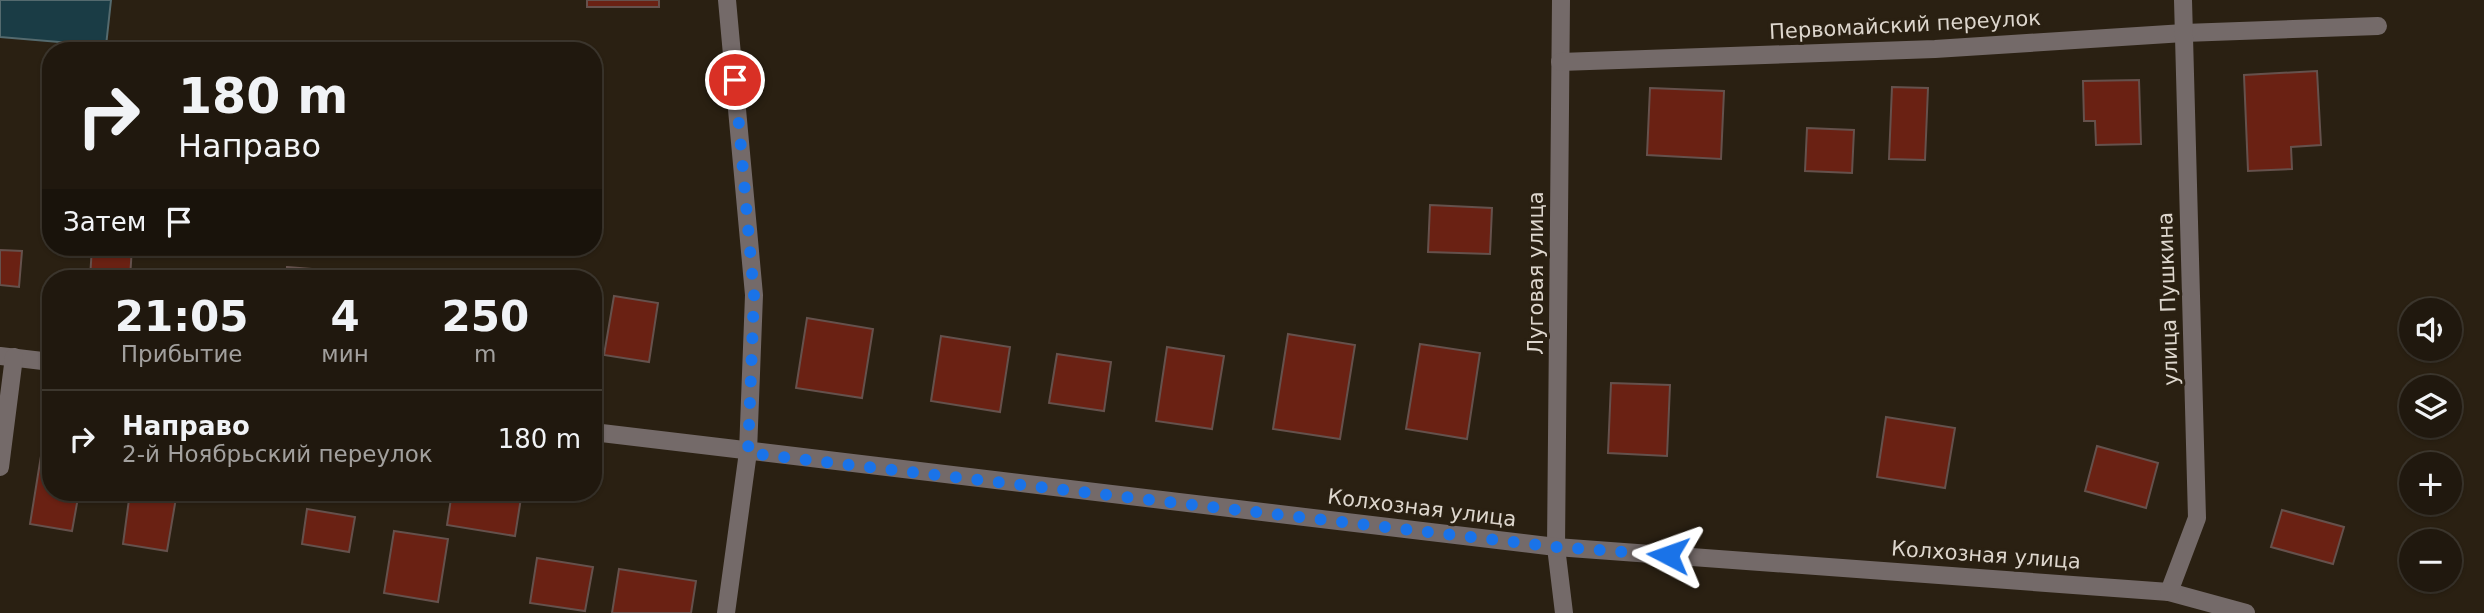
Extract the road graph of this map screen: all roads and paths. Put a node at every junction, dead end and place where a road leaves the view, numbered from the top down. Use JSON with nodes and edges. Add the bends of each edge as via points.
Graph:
{"nodes":[{"id":1,"x":727,"y":0,"type":"edge"},
{"id":2,"x":1561,"y":0,"type":"edge"},
{"id":3,"x":2183,"y":0,"type":"edge"},
{"id":4,"x":2378,"y":26,"type":"dead end"},
{"id":5,"x":2184,"y":33,"type":"junction"},
{"id":6,"x":1560,"y":62,"type":"junction"},
{"id":7,"x":7,"y":356,"type":"edge"},
{"id":8,"x":42,"y":361,"type":"edge"},
{"id":9,"x":602,"y":433,"type":"edge"},
{"id":10,"x":748,"y":453,"type":"junction"},
{"id":11,"x":0,"y":467,"type":"edge"},
{"id":12,"x":1556,"y":547,"type":"junction"},
{"id":13,"x":2169,"y":592,"type":"junction"},
{"id":14,"x":726,"y":613,"type":"edge"},
{"id":15,"x":1564,"y":613,"type":"edge"},
{"id":16,"x":2246,"y":613,"type":"edge"}],
"edges":[{"from":1,"to":10,"type":"street","via":[[754,295]]},
{"from":2,"to":6,"type":"street","name":"Луговая улица"},
{"from":3,"to":5,"type":"street","name":"улица Пушкина"},
{"from":4,"to":5,"type":"street","name":"Первомайский переулок"},
{"from":5,"to":6,"type":"street","name":"Первомайский переулок"},
{"from":5,"to":13,"type":"street","name":"улица Пушкина","via":[[2197,517]]},
{"from":6,"to":12,"type":"street","name":"Луговая улица"},
{"from":7,"to":8,"type":"street"},
{"from":7,"to":11,"type":"street"},
{"from":9,"to":10,"type":"street","name":"Колхозная улица"},
{"from":10,"to":12,"type":"street","name":"Колхозная улица"},
{"from":10,"to":14,"type":"street"},
{"from":12,"to":13,"type":"street","name":"Колхозная улица"},
{"from":12,"to":15,"type":"street","name":"Луговая улица"},
{"from":13,"to":16,"type":"street","name":"Колхозная улица"}]}
